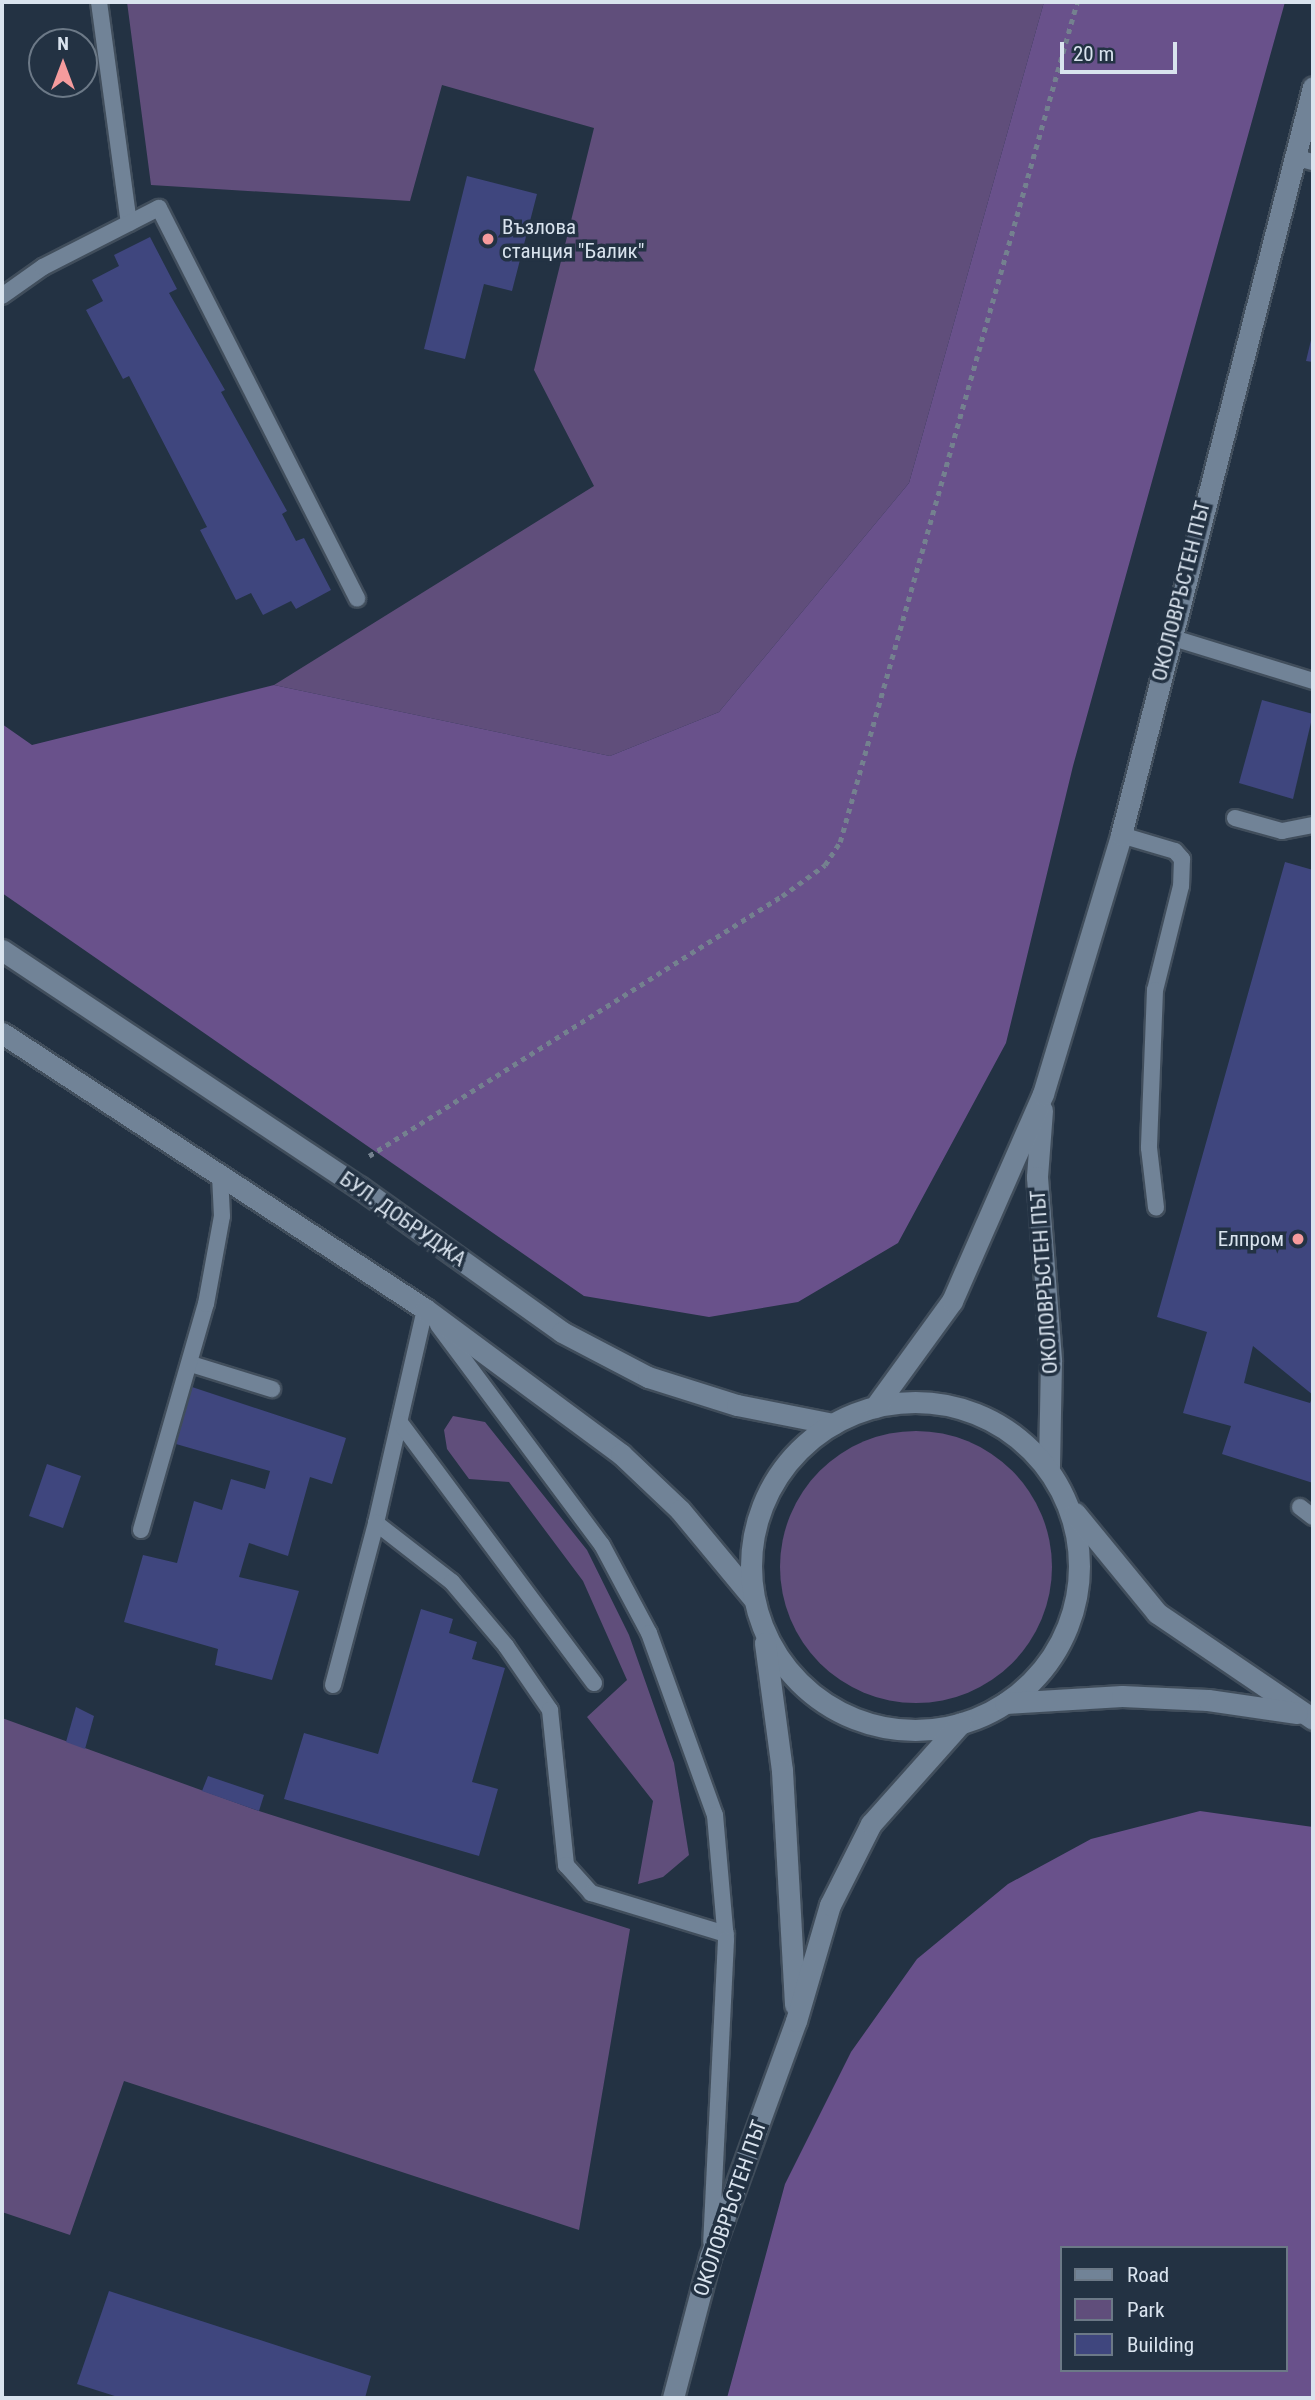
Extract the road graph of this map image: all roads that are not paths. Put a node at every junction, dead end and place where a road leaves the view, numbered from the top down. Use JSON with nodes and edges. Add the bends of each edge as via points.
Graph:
{"nodes":[{"id":1,"x":99,"y":2,"type":"edge"},
{"id":2,"x":1313,"y":87,"type":"edge"},
{"id":3,"x":1313,"y":145,"type":"edge"},
{"id":4,"x":1304,"y":159,"type":"edge"},
{"id":5,"x":129,"y":223,"type":"junction"},
{"id":6,"x":2,"y":296,"type":"edge"},
{"id":7,"x":357,"y":599,"type":"dead end"},
{"id":8,"x":1170,"y":637,"type":"junction"},
{"id":9,"x":1313,"y":681,"type":"edge"},
{"id":10,"x":1236,"y":818,"type":"dead end"},
{"id":11,"x":1313,"y":825,"type":"edge"},
{"id":12,"x":1121,"y":835,"type":"junction"},
{"id":13,"x":2,"y":950,"type":"edge"},
{"id":14,"x":2,"y":1033,"type":"edge"},
{"id":15,"x":1043,"y":1094,"type":"junction"},
{"id":16,"x":220,"y":1175,"type":"junction"},
{"id":17,"x":1156,"y":1208,"type":"dead end"},
{"id":18,"x":425,"y":1309,"type":"junction"},
{"id":19,"x":191,"y":1364,"type":"junction"},
{"id":20,"x":271,"y":1389,"type":"dead end"},
{"id":21,"x":875,"y":1407,"type":"junction"},
{"id":22,"x":401,"y":1424,"type":"junction"},
{"id":23,"x":833,"y":1424,"type":"junction"},
{"id":24,"x":1049,"y":1469,"type":"junction"},
{"id":25,"x":1067,"y":1503,"type":"junction"},
{"id":26,"x":376,"y":1522,"type":"junction"},
{"id":27,"x":141,"y":1530,"type":"dead end"},
{"id":28,"x":753,"y":1598,"type":"junction"},
{"id":29,"x":763,"y":1629,"type":"junction"},
{"id":30,"x":594,"y":1682,"type":"dead end"},
{"id":31,"x":333,"y":1685,"type":"dead end"},
{"id":32,"x":1005,"y":1703,"type":"junction"},
{"id":33,"x":1306,"y":1716,"type":"edge"},
{"id":34,"x":961,"y":1723,"type":"junction"},
{"id":35,"x":726,"y":1934,"type":"junction"},
{"id":36,"x":796,"y":2021,"type":"junction"},
{"id":37,"x":710,"y":2257,"type":"junction"},
{"id":38,"x":673,"y":2398,"type":"edge"}],
"edges":[{"from":1,"to":5,"type":"lane"},
{"from":2,"to":4,"type":"main road","name":"ОКОЛОВРЪСТЕН ПЪТ"},
{"from":3,"to":4,"type":"lane"},
{"from":4,"to":8,"type":"main road","name":"ОКОЛОВРЪСТЕН ПЪТ"},
{"from":5,"to":6,"type":"lane","via":[[43,267]]},
{"from":5,"to":7,"type":"lane","via":[[159,208]]},
{"from":8,"to":9,"type":"lane"},
{"from":8,"to":12,"type":"main road","name":"ОКОЛОВРЪСТЕН ПЪТ"},
{"from":10,"to":11,"type":"lane","via":[[1282,831]]},
{"from":12,"to":15,"type":"main road","name":"ОКОЛОВРЪСТЕН ПЪТ"},
{"from":12,"to":17,"type":"lane","via":[[1175,851],[1182,859],[1181,886],[1155,990],[1149,1148]]},
{"from":13,"to":23,"type":"main road","name":"БУЛ. ДОБРУДЖА","via":[[340,1175],[562,1332],[648,1377],[737,1405]]},
{"from":14,"to":16,"type":"main road"},
{"from":15,"to":21,"type":"main road","name":"ОКОЛОВРЪСТЕН ПЪТ","via":[[951,1301]]},
{"from":15,"to":24,"type":"main road","name":"ОКОЛОВРЪСТЕН ПЪТ","via":[[1037,1177],[1051,1361]]},
{"from":16,"to":18,"type":"main road"},
{"from":16,"to":19,"type":"lane","via":[[218,1250]]},
{"from":18,"to":22,"type":"lane"},
{"from":18,"to":28,"type":"main road","via":[[621,1454],[680,1510]]},
{"from":18,"to":35,"type":"lane","via":[[602,1545],[649,1633],[715,1815]]},
{"from":19,"to":20,"type":"lane"},
{"from":19,"to":27,"type":"lane"},
{"from":21,"to":23,"type":"main road"},
{"from":21,"to":24,"type":"main road","via":[[916,1402],[966,1410],[1020,1440]]},
{"from":22,"to":26,"type":"lane"},
{"from":22,"to":30,"type":"lane"},
{"from":23,"to":28,"type":"main road","via":[[805,1444],[765,1498],[750,1564]]},
{"from":24,"to":25,"type":"main road"},
{"from":25,"to":32,"type":"main road","via":[[1077,1539],[1079,1577],[1073,1615],[1034,1679]]},
{"from":25,"to":33,"type":"main road","via":[[1157,1613]]},
{"from":26,"to":31,"type":"lane"},
{"from":26,"to":35,"type":"lane","via":[[452,1582],[506,1646],[550,1710],[566,1865],[591,1893]]},
{"from":28,"to":29,"type":"main road"},
{"from":29,"to":34,"type":"main road","via":[[802,1686],[839,1711],[894,1728]]},
{"from":29,"to":36,"type":"main road","name":"ОКОЛОВРЪСТЕН ПЪТ","via":[[782,1771]]},
{"from":32,"to":33,"type":"main road","via":[[1122,1696],[1208,1700]]},
{"from":32,"to":34,"type":"main road"},
{"from":34,"to":36,"type":"main road","name":"ОКОЛОВРЪСТЕН ПЪТ","via":[[871,1824],[830,1905]]},
{"from":35,"to":37,"type":"lane"},
{"from":36,"to":37,"type":"main road","name":"ОКОЛОВРЪСТЕН ПЪТ"},
{"from":37,"to":38,"type":"main road","name":"ОКОЛОВРЪСТЕН ПЪТ"}]}
